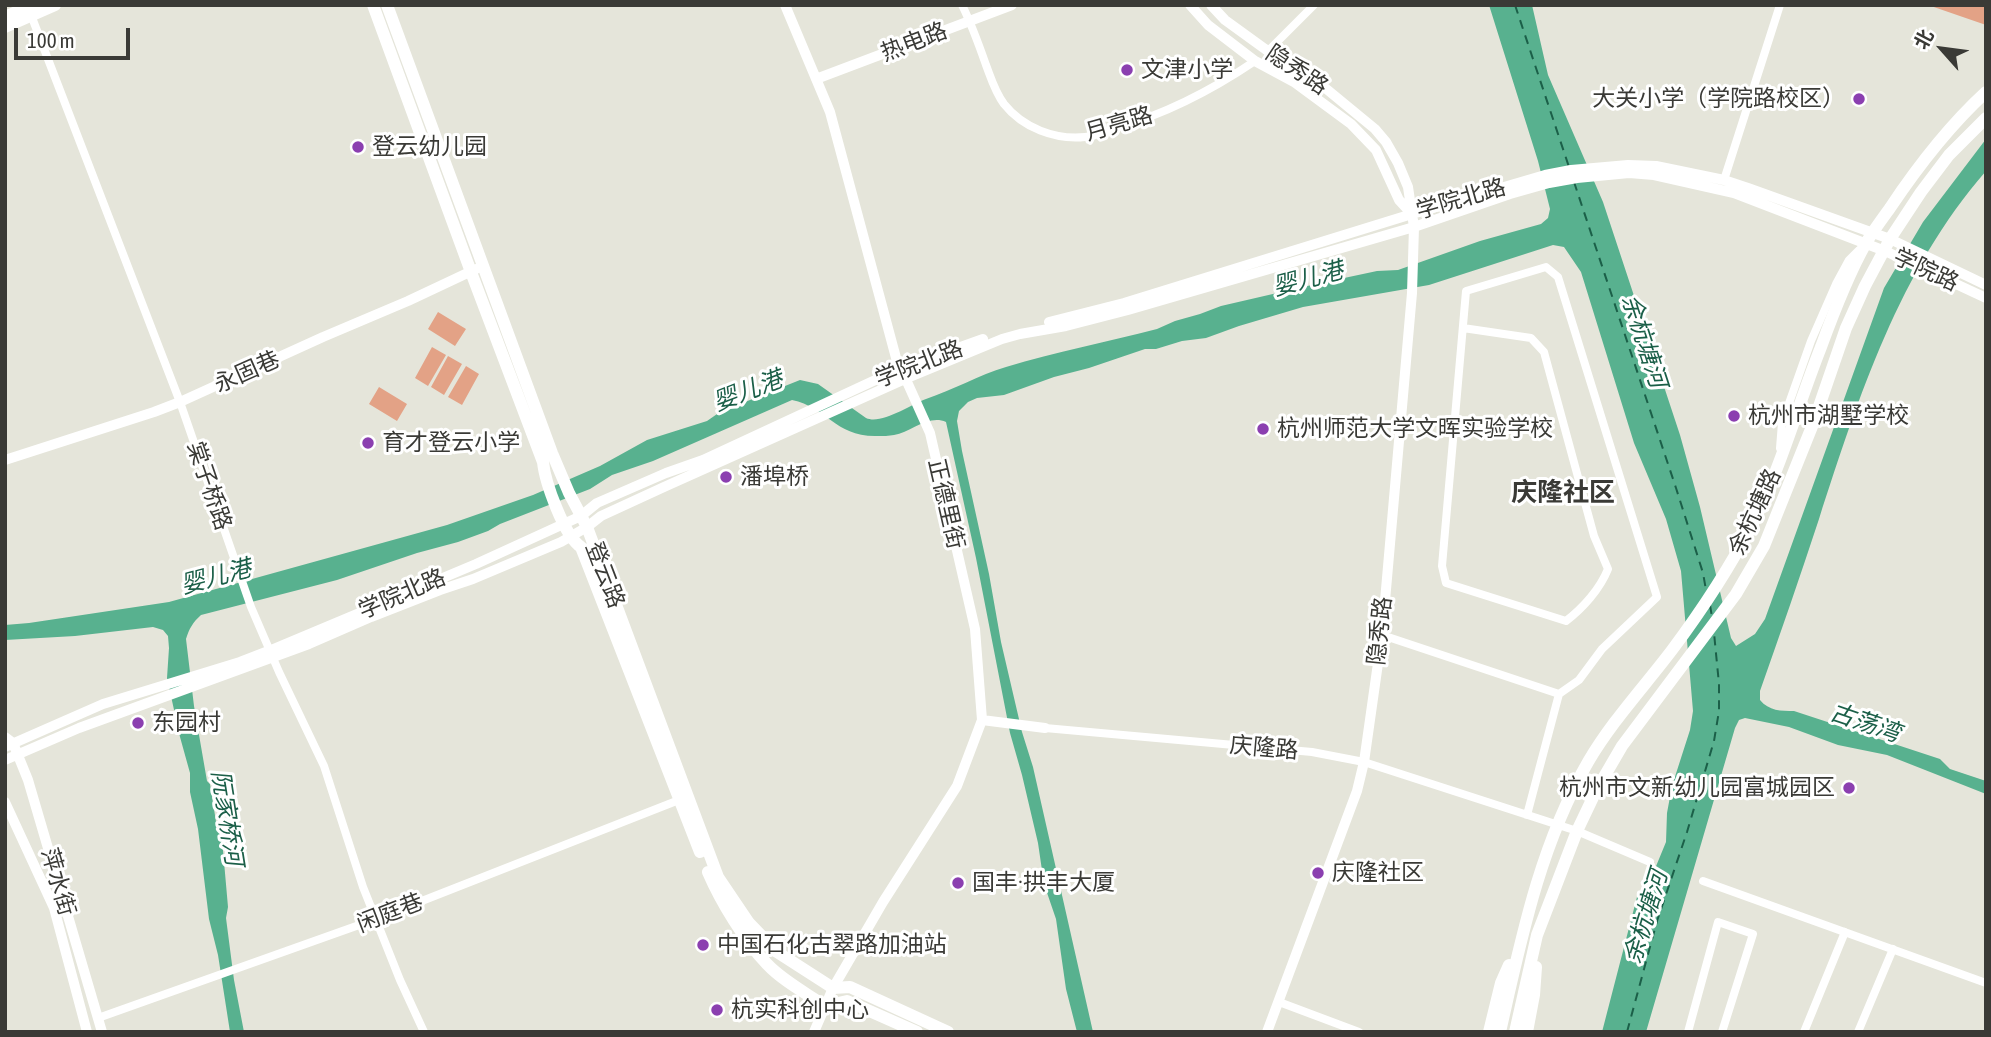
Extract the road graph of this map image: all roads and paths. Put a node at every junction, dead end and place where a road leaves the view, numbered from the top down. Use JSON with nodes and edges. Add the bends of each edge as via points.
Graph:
{"nodes":[{"id":1,"x":55,"y":5,"type":"edge"},
{"id":2,"x":373,"y":5,"type":"edge"},
{"id":3,"x":387,"y":5,"type":"edge"},
{"id":4,"x":785,"y":5,"type":"edge"},
{"id":5,"x":962,"y":5,"type":"edge"},
{"id":6,"x":1012,"y":5,"type":"edge"},
{"id":7,"x":1190,"y":5,"type":"edge"},
{"id":8,"x":1211,"y":5,"type":"edge"},
{"id":9,"x":1314,"y":5,"type":"edge"},
{"id":10,"x":1780,"y":5,"type":"edge"},
{"id":11,"x":32,"y":10,"type":"edge"},
{"id":12,"x":5,"y":17,"type":"edge"},
{"id":13,"x":970,"y":20,"type":"junction"},
{"id":14,"x":5,"y":27,"type":"edge"},
{"id":15,"x":1268,"y":51,"type":"junction"},
{"id":16,"x":1255,"y":61,"type":"junction"},
{"id":17,"x":816,"y":79,"type":"junction"},
{"id":18,"x":1986,"y":92,"type":"edge"},
{"id":19,"x":1986,"y":118,"type":"edge"},
{"id":20,"x":1628,"y":169,"type":"junction"},
{"id":21,"x":1724,"y":180,"type":"junction"},
{"id":22,"x":1509,"y":190,"type":"junction"},
{"id":23,"x":1412,"y":214,"type":"junction"},
{"id":24,"x":1414,"y":227,"type":"junction"},
{"id":25,"x":1869,"y":238,"type":"junction"},
{"id":26,"x":1888,"y":245,"type":"junction"},
{"id":27,"x":477,"y":269,"type":"junction"},
{"id":28,"x":1986,"y":285,"type":"edge"},
{"id":29,"x":1986,"y":298,"type":"edge"},
{"id":30,"x":1463,"y":328,"type":"junction"},
{"id":31,"x":904,"y":377,"type":"junction"},
{"id":32,"x":180,"y":402,"type":"junction"},
{"id":33,"x":5,"y":460,"type":"edge"},
{"id":34,"x":584,"y":522,"type":"junction"},
{"id":35,"x":564,"y":523,"type":"junction"},
{"id":36,"x":570,"y":536,"type":"junction"},
{"id":37,"x":1381,"y":635,"type":"junction"},
{"id":38,"x":272,"y":654,"type":"junction"},
{"id":39,"x":1559,"y":694,"type":"junction"},
{"id":40,"x":982,"y":720,"type":"junction"},
{"id":41,"x":1045,"y":728,"type":"joint"},
{"id":42,"x":10,"y":745,"type":"edge"},
{"id":43,"x":5,"y":760,"type":"edge"},
{"id":44,"x":1364,"y":762,"type":"junction"},
{"id":45,"x":679,"y":800,"type":"junction"},
{"id":46,"x":5,"y":802,"type":"edge"},
{"id":47,"x":1527,"y":815,"type":"junction"},
{"id":48,"x":1557,"y":825,"type":"junction"},
{"id":49,"x":1577,"y":831,"type":"junction"},
{"id":50,"x":1650,"y":862,"type":"dead end"},
{"id":51,"x":1703,"y":881,"type":"dead end"},
{"id":52,"x":376,"y":919,"type":"junction"},
{"id":53,"x":1522,"y":932,"type":"junction"},
{"id":54,"x":1845,"y":932,"type":"junction"},
{"id":55,"x":1537,"y":935,"type":"junction"},
{"id":56,"x":1893,"y":949,"type":"junction"},
{"id":57,"x":1986,"y":983,"type":"edge"},
{"id":58,"x":833,"y":988,"type":"junction"},
{"id":59,"x":1279,"y":1002,"type":"junction"},
{"id":60,"x":825,"y":1006,"type":"junction"},
{"id":61,"x":98,"y":1018,"type":"junction"},
{"id":62,"x":87,"y":1032,"type":"edge"},
{"id":63,"x":102,"y":1032,"type":"edge"},
{"id":64,"x":424,"y":1032,"type":"edge"},
{"id":65,"x":814,"y":1032,"type":"edge"},
{"id":66,"x":917,"y":1032,"type":"edge"},
{"id":67,"x":948,"y":1032,"type":"edge"},
{"id":68,"x":1266,"y":1032,"type":"edge"},
{"id":69,"x":1359,"y":1032,"type":"edge"},
{"id":70,"x":1489,"y":1032,"type":"edge"},
{"id":71,"x":1500,"y":1032,"type":"edge"},
{"id":72,"x":1515,"y":1032,"type":"edge"},
{"id":73,"x":1527,"y":1032,"type":"edge"},
{"id":74,"x":1688,"y":1032,"type":"edge"},
{"id":75,"x":1722,"y":1032,"type":"edge"},
{"id":76,"x":1804,"y":1032,"type":"edge"},
{"id":77,"x":1858,"y":1032,"type":"edge"}],
"edges":[{"from":1,"to":11,"type":"main road"},
{"from":2,"to":27,"type":"main road","name":"登云路"},
{"from":3,"to":27,"type":"main road","name":"登云路"},
{"from":4,"to":17,"type":"main road","name":"正德里街"},
{"from":5,"to":13,"type":"street","name":"月亮路"},
{"from":6,"to":13,"type":"main road","name":"热电路"},
{"from":7,"to":16,"type":"main road","name":"隐秀路"},
{"from":8,"to":15,"type":"main road","name":"隐秀路"},
{"from":9,"to":15,"type":"street"},
{"from":10,"to":21,"type":"street"},
{"from":11,"to":12,"type":"main road"},
{"from":11,"to":14,"type":"main road"},
{"from":11,"to":32,"type":"street","name":"棠子桥路"},
{"from":13,"to":16,"type":"street","name":"月亮路","via":[[1003,102],[1025,124],[1066,137],[1087,137],[1181,104]]},
{"from":13,"to":17,"type":"main road","name":"热电路"},
{"from":15,"to":23,"type":"main road","name":"隐秀路","via":[[1324,87],[1375,129],[1398,163]]},
{"from":16,"to":23,"type":"main road","name":"隐秀路","via":[[1294,82],[1351,124],[1376,150],[1399,200]]},
{"from":17,"to":31,"type":"main road","name":"正德里街","via":[[830,112]]},
{"from":18,"to":25,"type":"main road","name":"余杭塘路","via":[[1910,177]]},
{"from":19,"to":26,"type":"main road","name":"余杭塘路","via":[[1949,155]]},
{"from":20,"to":21,"type":"main road","name":"学院北路","via":[[1656,166]]},
{"from":20,"to":22,"type":"main road","name":"学院北路","via":[[1571,170]]},
{"from":20,"to":25,"type":"main road","name":"学院北路","via":[[1734,193]]},
{"from":21,"to":25,"type":"main road","name":"学院北路"},
{"from":22,"to":23,"type":"main road","name":"学院北路"},
{"from":22,"to":24,"type":"main road","name":"学院北路"},
{"from":23,"to":24,"type":"main road","name":"隐秀路"},
{"from":23,"to":31,"type":"main road","name":"学院北路","via":[[1124,303],[1008,331]]},
{"from":24,"to":31,"type":"main road","name":"学院北路","via":[[1128,310],[1020,334]]},
{"from":24,"to":37,"type":"main road","name":"隐秀路"},
{"from":25,"to":26,"type":"main road","name":"学院路"},
{"from":25,"to":48,"type":"main road","name":"余杭塘路","via":[[1748,532],[1673,649],[1596,750]]},
{"from":26,"to":28,"type":"main road","name":"学院路","via":[[1908,247]]},
{"from":26,"to":29,"type":"main road","name":"学院路","via":[[1902,259]]},
{"from":26,"to":49,"type":"main road","name":"余杭塘路","via":[[1846,328],[1763,546],[1736,594],[1622,746]]},
{"from":27,"to":32,"type":"main road","name":"永固巷"},
{"from":27,"to":34,"type":"main road","name":"登云路"},
{"from":27,"to":35,"type":"main road","name":"登云路","via":[[543,462],[544,477]]},
{"from":30,"to":30,"type":"street","via":[[1442,566],[1446,583],[1566,621],[1603,581],[1608,569],[1594,536],[1544,352],[1531,338]]},
{"from":30,"to":39,"type":"street","via":[[1466,291],[1546,267],[1558,277],[1657,597],[1602,649],[1579,680]]},
{"from":31,"to":34,"type":"main road","name":"学院北路","via":[[844,400]]},
{"from":31,"to":40,"type":"main road","name":"正德里街","via":[[930,433],[975,629]]},
{"from":32,"to":33,"type":"main road","name":"永固巷"},
{"from":32,"to":38,"type":"street","name":"棠子桥路","via":[[234,562]]},
{"from":34,"to":35,"type":"main road","name":"学院北路"},
{"from":34,"to":36,"type":"main road","name":"学院北路"},
{"from":34,"to":58,"type":"main road","name":"登云路","via":[[718,877],[763,940]]},
{"from":35,"to":36,"type":"main road","name":"登云路"},
{"from":35,"to":38,"type":"main road","name":"学院北路"},
{"from":36,"to":38,"type":"main road","name":"学院北路","via":[[473,579]]},
{"from":36,"to":45,"type":"main road","name":"登云路","via":[[581,547]]},
{"from":37,"to":39,"type":"street"},
{"from":37,"to":44,"type":"main road","name":"隐秀路"},
{"from":38,"to":42,"type":"main road","name":"学院北路"},
{"from":38,"to":52,"type":"street","name":"棠子桥路","via":[[324,766]]},
{"from":39,"to":47,"type":"street"},
{"from":40,"to":41,"type":"main road","name":"庆隆路"},
{"from":40,"to":58,"type":"main road","name":"正德里街","via":[[957,786]]},
{"from":41,"to":44,"type":"street","name":"庆隆路","via":[[1312,752]]},
{"from":42,"to":43,"type":"main road","name":"学院北路"},
{"from":42,"to":61,"type":"main road","name":"萍水街","via":[[28,780]]},
{"from":44,"to":47,"type":"street","name":"庆隆路"},
{"from":44,"to":59,"type":"main road","name":"隐秀路"},
{"from":45,"to":52,"type":"street","name":"闲庭巷"},
{"from":45,"to":60,"type":"main road","name":"登云路","via":[[717,892],[735,921],[767,965]]},
{"from":46,"to":62,"type":"main road","name":"萍水街","via":[[54,908]]},
{"from":47,"to":48,"type":"street","name":"庆隆路"},
{"from":48,"to":49,"type":"street","name":"庆隆路"},
{"from":48,"to":53,"type":"main road","name":"余杭塘路"},
{"from":49,"to":50,"type":"street","name":"庆隆路"},
{"from":49,"to":55,"type":"main road","name":"余杭塘路"},
{"from":51,"to":54,"type":"street"},
{"from":52,"to":61,"type":"street","name":"闲庭巷"},
{"from":52,"to":64,"type":"street","name":"棠子桥路"},
{"from":53,"to":70,"type":"main road","name":"余杭塘路","via":[[1501,983]]},
{"from":53,"to":71,"type":"main road","name":"余杭塘路"},
{"from":54,"to":56,"type":"street"},
{"from":54,"to":76,"type":"street"},
{"from":55,"to":72,"type":"main road","name":"余杭塘路"},
{"from":55,"to":73,"type":"main road","name":"余杭塘路"},
{"from":56,"to":57,"type":"street"},
{"from":56,"to":77,"type":"street"},
{"from":58,"to":60,"type":"main road","name":"正德里街"},
{"from":58,"to":67,"type":"main road","name":"登云路","via":[[850,987]]},
{"from":59,"to":68,"type":"main road","name":"隐秀路"},
{"from":59,"to":69,"type":"street"},
{"from":60,"to":65,"type":"main road","name":"正德里街"},
{"from":60,"to":66,"type":"main road","via":[[847,1002]]},
{"from":61,"to":63,"type":"main road","name":"萍水街"},
{"from":74,"to":75,"type":"street","via":[[1718,922],[1753,934]]}]}
